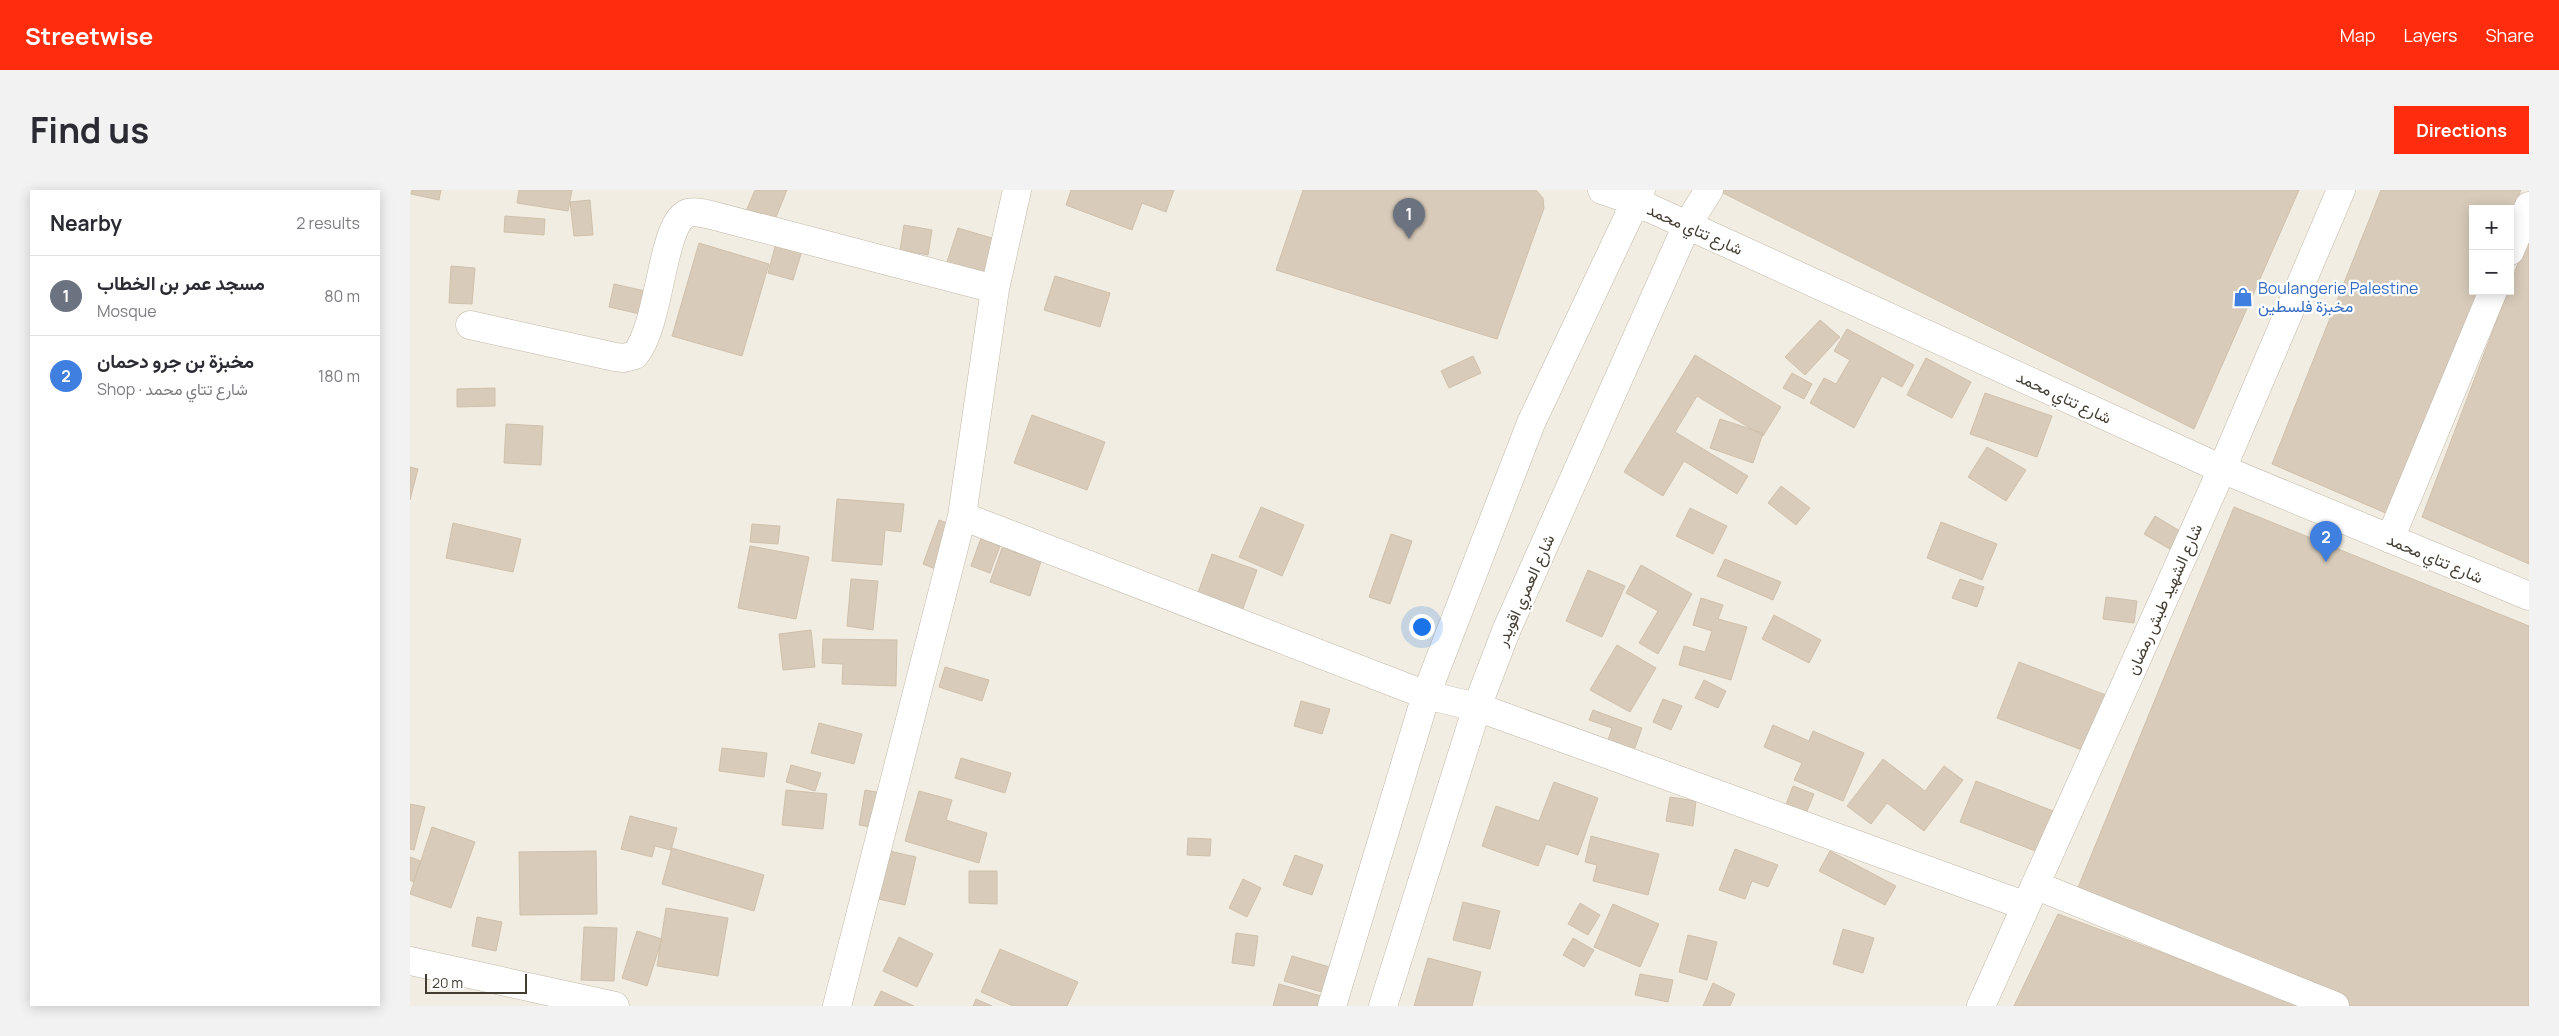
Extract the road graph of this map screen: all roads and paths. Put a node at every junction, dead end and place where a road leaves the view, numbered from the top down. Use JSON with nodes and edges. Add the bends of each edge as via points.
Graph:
{"nodes":[{"id":1,"x":1017,"y":190,"type":"edge"},
{"id":2,"x":1602,"y":190,"type":"edge"},
{"id":3,"x":1709,"y":190,"type":"edge"},
{"id":4,"x":2341,"y":190,"type":"edge"},
{"id":5,"x":1638,"y":196,"type":"edge"},
{"id":6,"x":2529,"y":206,"type":"edge"},
{"id":7,"x":1687,"y":225,"type":"junction"},
{"id":8,"x":2510,"y":250,"type":"edge"},
{"id":9,"x":995,"y":290,"type":"junction"},
{"id":10,"x":2492,"y":295,"type":"edge"},
{"id":11,"x":470,"y":325,"type":"dead end"},
{"id":12,"x":2222,"y":469,"type":"junction"},
{"id":13,"x":962,"y":516,"type":"junction"},
{"id":14,"x":2390,"y":539,"type":"junction"},
{"id":15,"x":2529,"y":596,"type":"edge"},
{"id":16,"x":1426,"y":695,"type":"junction"},
{"id":17,"x":1477,"y":707,"type":"junction"},
{"id":18,"x":2030,"y":896,"type":"junction"},
{"id":19,"x":410,"y":961,"type":"edge"},
{"id":20,"x":616,"y":1006,"type":"edge"},
{"id":21,"x":837,"y":1006,"type":"edge"},
{"id":22,"x":1332,"y":1006,"type":"edge"},
{"id":23,"x":1383,"y":1006,"type":"edge"},
{"id":24,"x":1981,"y":1006,"type":"edge"},
{"id":25,"x":2335,"y":1006,"type":"edge"}],
"edges":[{"from":1,"to":9,"type":"street"},
{"from":2,"to":5,"type":"street","name":"شارع تتاي محمد"},
{"from":3,"to":7,"type":"street","name":"شارع العمري اقويدر"},
{"from":4,"to":12,"type":"street","name":"شارع الشهيد طبش رمضان"},
{"from":5,"to":7,"type":"street","name":"شارع تتاي محمد"},
{"from":5,"to":16,"type":"street","via":[[1532,423]]},
{"from":6,"to":8,"type":"street"},
{"from":7,"to":12,"type":"street","name":"شارع تتاي محمد"},
{"from":7,"to":17,"type":"street","name":"شارع العمري اقويدر","via":[[1506,631]]},
{"from":9,"to":11,"type":"street","via":[[707,214],[687,213],[682,216],[672,236],[647,336],[635,355],[615,357]]},
{"from":9,"to":13,"type":"street"},
{"from":10,"to":14,"type":"street"},
{"from":12,"to":14,"type":"street","name":"شارع تتاي محمد"},
{"from":12,"to":18,"type":"street","name":"شارع الشهيد طبش رمضان"},
{"from":13,"to":16,"type":"street"},
{"from":13,"to":21,"type":"street"},
{"from":14,"to":15,"type":"street","name":"شارع تتاي محمد"},
{"from":16,"to":17,"type":"street"},
{"from":16,"to":22,"type":"street"},
{"from":17,"to":18,"type":"street"},
{"from":17,"to":23,"type":"street","name":"شارع العمري اقويدر"},
{"from":18,"to":24,"type":"street","name":"شارع الشهيد طبش رمضان"},
{"from":18,"to":25,"type":"street"},
{"from":19,"to":20,"type":"street"}]}
